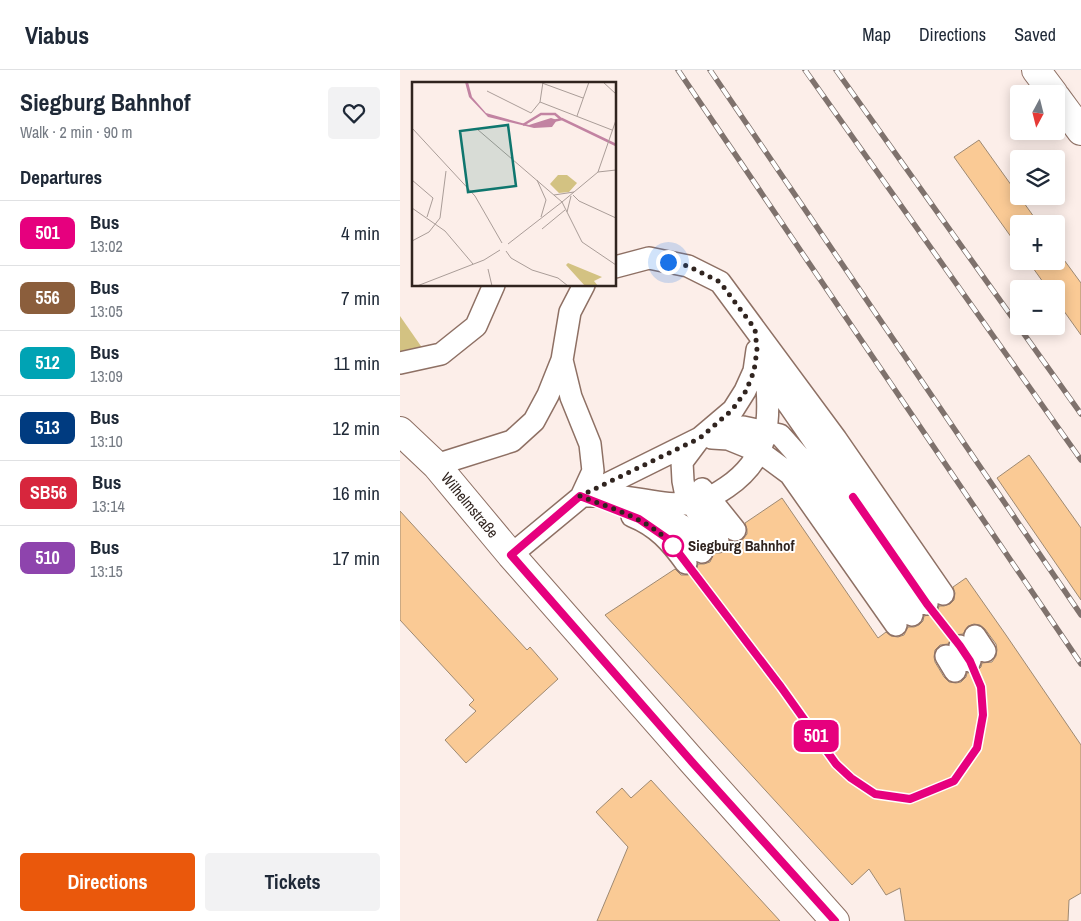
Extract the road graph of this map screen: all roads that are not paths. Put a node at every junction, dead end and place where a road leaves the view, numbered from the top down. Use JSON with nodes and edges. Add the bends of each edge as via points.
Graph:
{"nodes":[{"id":1,"x":1036,"y":70,"type":"edge"},
{"id":2,"x":1047,"y":85,"type":"edge"},
{"id":3,"x":1065,"y":110,"type":"edge"},
{"id":4,"x":1081,"y":131,"type":"edge"},
{"id":5,"x":616,"y":267,"type":"edge"},
{"id":6,"x":494,"y":286,"type":"edge"},
{"id":7,"x":583,"y":286,"type":"edge"},
{"id":8,"x":755,"y":329,"type":"junction"},
{"id":9,"x":562,"y":360,"type":"junction"},
{"id":10,"x":400,"y":363,"type":"edge"},
{"id":11,"x":400,"y":431,"type":"edge"},
{"id":12,"x":766,"y":432,"type":"junction"},
{"id":13,"x":700,"y":438,"type":"junction"},
{"id":14,"x":760,"y":452,"type":"junction"},
{"id":15,"x":436,"y":465,"type":"junction"},
{"id":16,"x":580,"y":496,"type":"junction"},
{"id":17,"x":700,"y":501,"type":"junction"},
{"id":18,"x":511,"y":555,"type":"junction"},
{"id":19,"x":920,"y":609,"type":"junction"},
{"id":20,"x":835,"y":921,"type":"edge"}],
"edges":[{"from":1,"to":2,"type":"street"},
{"from":3,"to":4,"type":"street"},
{"from":5,"to":8,"type":"lane","via":[[649,258],[688,266],[720,282]]},
{"from":6,"to":10,"type":"lane","via":[[476,326],[441,354]]},
{"from":7,"to":9,"type":"lane","via":[[570,312]]},
{"from":8,"to":12,"type":"lane","via":[[765,368],[769,404]]},
{"from":8,"to":13,"type":"lane","via":[[754,371],[746,391],[732,410]]},
{"from":8,"to":19,"type":"lane","via":[[836,439]]},
{"from":9,"to":15,"type":"lane","via":[[534,421],[512,441]]},
{"from":9,"to":16,"type":"lane","via":[[571,397],[590,444],[593,470]]},
{"from":11,"to":15,"type":"street","name":"Wilhelmstraße"},
{"from":12,"to":13,"type":"lane","via":[[743,427]]},
{"from":12,"to":14,"type":"lane"},
{"from":12,"to":19,"type":"lane","via":[[780,435],[805,463]]},
{"from":13,"to":14,"type":"lane","via":[[728,439]]},
{"from":13,"to":16,"type":"lane"},
{"from":13,"to":17,"type":"lane","via":[[690,465],[699,485]]},
{"from":14,"to":17,"type":"lane","via":[[750,468],[732,483]]},
{"from":14,"to":19,"type":"lane","via":[[790,474]]},
{"from":15,"to":18,"type":"street","name":"Wilhelmstraße"},
{"from":16,"to":17,"type":"lane"},
{"from":16,"to":17,"type":"lane","via":[[639,519],[668,539],[710,546]]},
{"from":16,"to":18,"type":"lane"},
{"from":18,"to":20,"type":"street","name":"Wilhelmstraße"}]}
